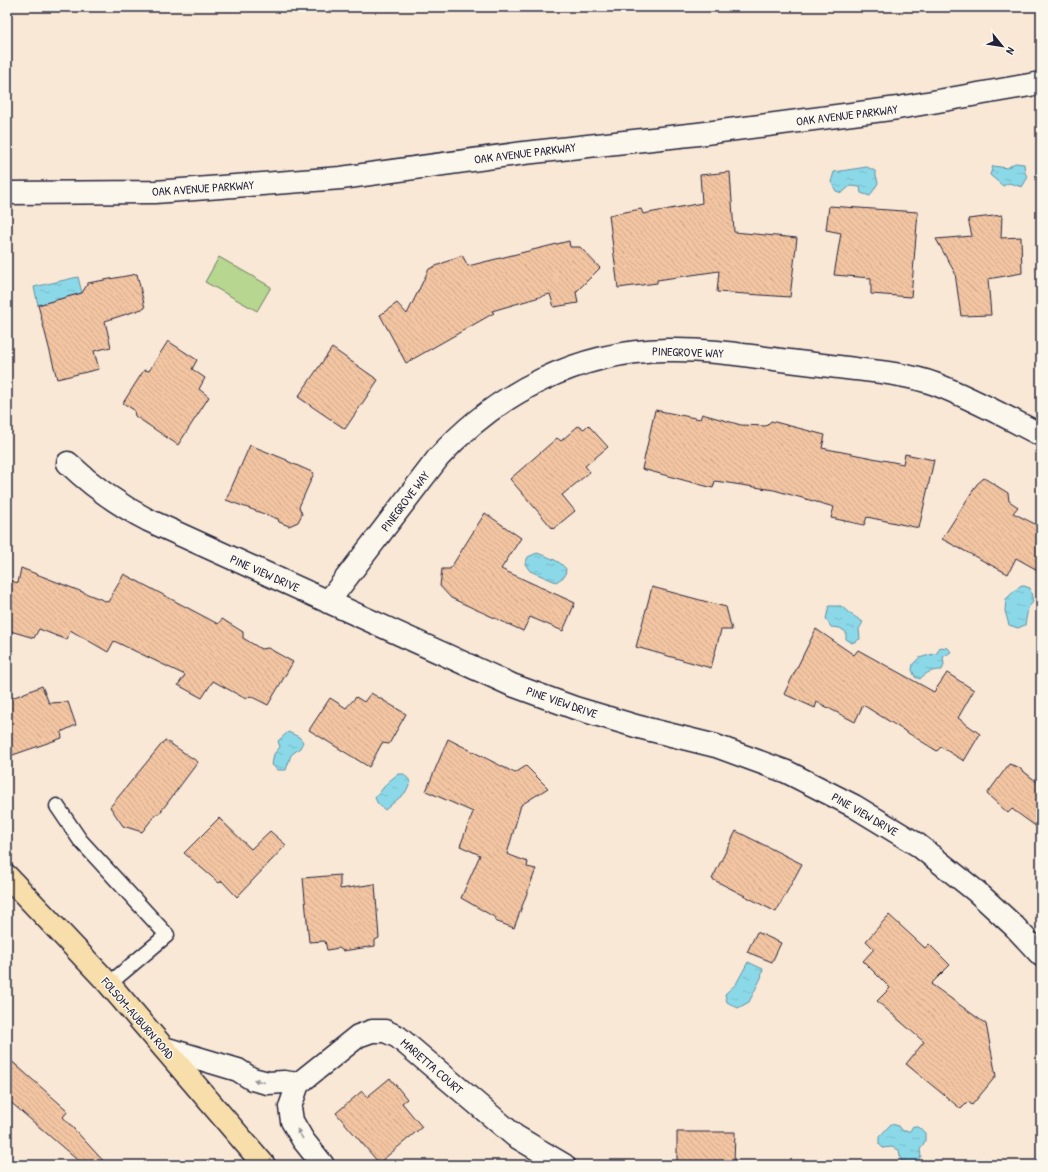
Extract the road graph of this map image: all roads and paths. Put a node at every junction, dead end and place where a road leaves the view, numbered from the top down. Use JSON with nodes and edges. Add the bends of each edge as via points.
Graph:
{"nodes":[{"id":1,"x":1041,"y":83,"type":"edge"},
{"id":2,"x":7,"y":193,"type":"edge"},
{"id":3,"x":1041,"y":435,"type":"edge"},
{"id":4,"x":68,"y":463,"type":"dead end"},
{"id":5,"x":328,"y":602,"type":"junction"},
{"id":6,"x":57,"y":806,"type":"dead end"},
{"id":7,"x":7,"y":876,"type":"edge"},
{"id":8,"x":1041,"y":955,"type":"edge"},
{"id":9,"x":109,"y":984,"type":"junction"},
{"id":10,"x":164,"y":1048,"type":"junction"},
{"id":11,"x":298,"y":1084,"type":"junction"},
{"id":12,"x":264,"y":1165,"type":"edge"},
{"id":13,"x":323,"y":1165,"type":"edge"},
{"id":14,"x":564,"y":1165,"type":"edge"}],
"edges":[{"from":1,"to":2,"type":"street","name":"OAK AVENUE PARKWAY","via":[[898,108],[341,178],[155,192]]},
{"from":3,"to":5,"type":"street","name":"PINEGROVE WAY","via":[[977,402],[934,384],[888,372],[710,351],[666,350],[624,353],[581,364],[540,380],[485,414],[452,442],[438,458]]},
{"from":4,"to":5,"type":"street","name":"PINE VIEW DRIVE","via":[[101,492],[126,509]]},
{"from":5,"to":8,"type":"street","name":"PINE VIEW DRIVE","via":[[519,687],[575,708],[716,746],[794,775],[854,806],[918,845],[977,892]]},
{"from":6,"to":9,"type":"lane","via":[[80,840],[167,935]]},
{"from":7,"to":9,"type":"main road","name":"FOLSOM-AUBURN ROAD"},
{"from":9,"to":10,"type":"main road","name":"FOLSOM-AUBURN ROAD"},
{"from":11,"to":10,"type":"street","one_way":true,"via":[[268,1083],[252,1079],[238,1070]]},
{"from":10,"to":12,"type":"main road","name":"FOLSOM-AUBURN ROAD"},
{"from":13,"to":11,"type":"street","one_way":true,"via":[[292,1121],[290,1107]]},
{"from":11,"to":14,"type":"street","name":"MARIETTA COURT","via":[[358,1036],[372,1031],[385,1031],[398,1037],[515,1136]]}]}
